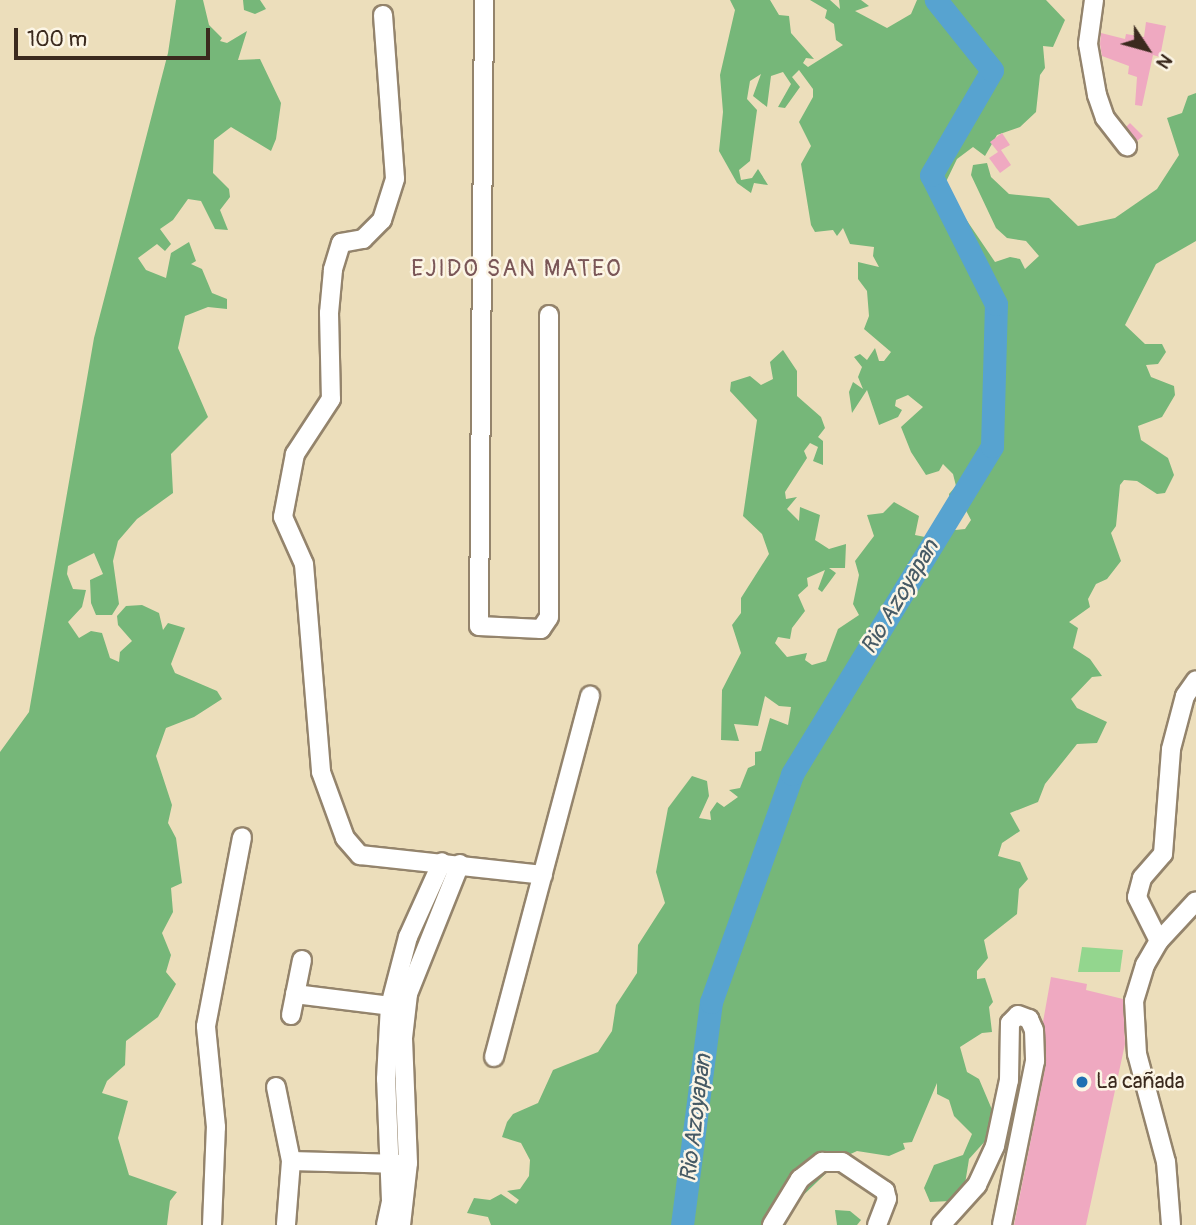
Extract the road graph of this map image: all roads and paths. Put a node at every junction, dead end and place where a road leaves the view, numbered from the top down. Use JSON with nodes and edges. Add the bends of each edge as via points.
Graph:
{"nodes":[{"id":1,"x":484,"y":0,"type":"edge"},
{"id":2,"x":1094,"y":0,"type":"edge"},
{"id":3,"x":383,"y":15,"type":"dead end"},
{"id":4,"x":1127,"y":146,"type":"dead end"},
{"id":5,"x":549,"y":315,"type":"dead end"},
{"id":6,"x":1196,"y":680,"type":"edge"},
{"id":7,"x":590,"y":696,"type":"dead end"},
{"id":8,"x":242,"y":837,"type":"dead end"},
{"id":9,"x":442,"y":862,"type":"junction"},
{"id":10,"x":460,"y":864,"type":"junction"},
{"id":11,"x":543,"y":875,"type":"junction"},
{"id":12,"x":1196,"y":901,"type":"edge"},
{"id":13,"x":1159,"y":941,"type":"junction"},
{"id":14,"x":302,"y":960,"type":"dead end"},
{"id":15,"x":296,"y":994,"type":"junction"},
{"id":16,"x":398,"y":1007,"type":"junction"},
{"id":17,"x":291,"y":1015,"type":"dead end"},
{"id":18,"x":494,"y":1057,"type":"dead end"},
{"id":19,"x":276,"y":1087,"type":"dead end"},
{"id":20,"x":291,"y":1161,"type":"junction"},
{"id":21,"x":399,"y":1164,"type":"junction"},
{"id":22,"x":212,"y":1225,"type":"edge"},
{"id":23,"x":286,"y":1225,"type":"edge"},
{"id":24,"x":386,"y":1225,"type":"edge"},
{"id":25,"x":401,"y":1225,"type":"edge"},
{"id":26,"x":772,"y":1225,"type":"edge"},
{"id":27,"x":877,"y":1225,"type":"edge"},
{"id":28,"x":941,"y":1225,"type":"edge"},
{"id":29,"x":1002,"y":1225,"type":"edge"},
{"id":30,"x":1171,"y":1225,"type":"edge"}],
"edges":[{"from":1,"to":5,"type":"street","via":[[479,626],[541,629],[549,617]]},
{"from":2,"to":4,"type":"street","via":[[1088,44],[1097,95],[1105,118]]},
{"from":3,"to":9,"type":"street","via":[[395,179],[382,220],[363,239],[341,243],[329,313],[331,399],[295,454],[283,517],[304,564],[321,772],[345,838],[360,855]]},
{"from":6,"to":13,"type":"street","via":[[1185,696],[1171,749],[1163,854],[1142,878],[1137,897]]},
{"from":7,"to":11,"type":"street"},
{"from":8,"to":22,"type":"street","via":[[206,1026],[216,1127]]},
{"from":9,"to":10,"type":"street"},
{"from":9,"to":16,"type":"street","via":[[408,937]]},
{"from":10,"to":11,"type":"street"},
{"from":10,"to":16,"type":"street"},
{"from":11,"to":18,"type":"street"},
{"from":12,"to":13,"type":"street"},
{"from":13,"to":30,"type":"street","via":[[1145,965],[1134,1012],[1136,1054],[1166,1162]]},
{"from":14,"to":15,"type":"street"},
{"from":15,"to":16,"type":"street"},
{"from":15,"to":17,"type":"street"},
{"from":16,"to":21,"type":"street","via":[[386,1079]]},
{"from":19,"to":20,"type":"street"},
{"from":20,"to":21,"type":"street"},
{"from":20,"to":23,"type":"street"},
{"from":21,"to":24,"type":"street"},
{"from":21,"to":25,"type":"street"},
{"from":26,"to":27,"type":"street","via":[[800,1179],[822,1162],[842,1162],[886,1191]]},
{"from":28,"to":29,"type":"street","via":[[977,1185],[995,1146],[1009,1080],[1010,1023],[1018,1016],[1029,1019],[1034,1030],[1035,1061]]}]}
